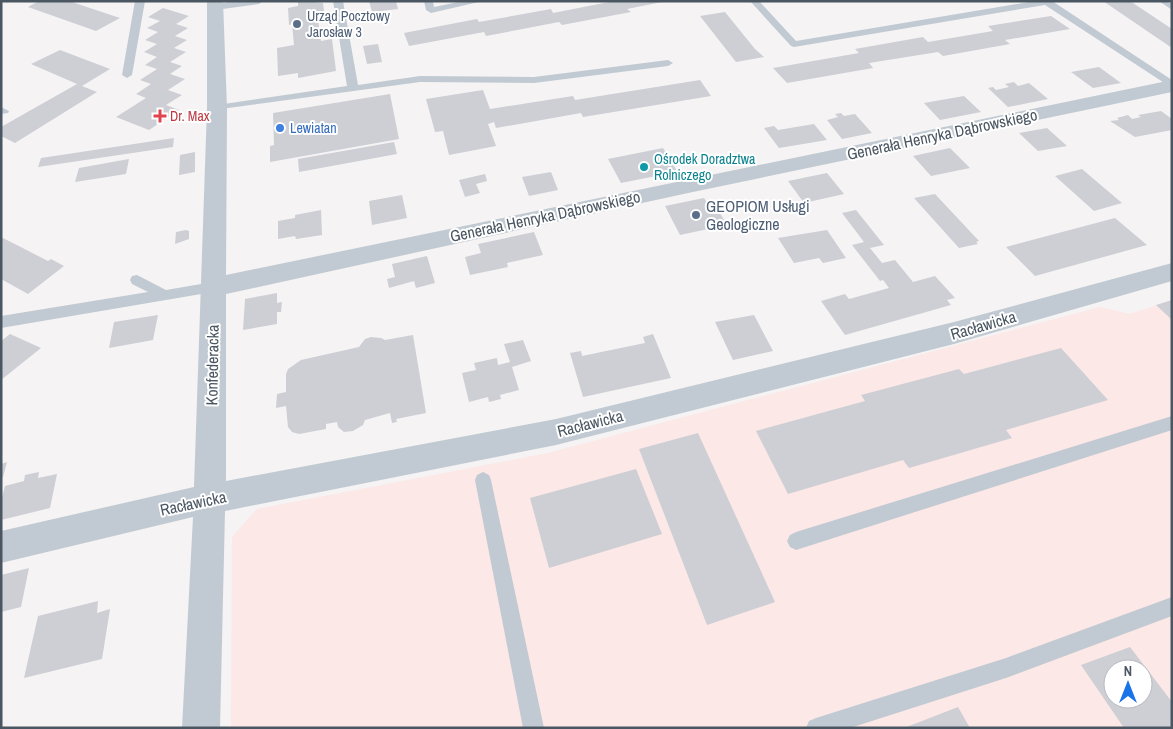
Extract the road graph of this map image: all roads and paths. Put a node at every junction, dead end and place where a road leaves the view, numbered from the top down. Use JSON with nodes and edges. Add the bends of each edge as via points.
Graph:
{"nodes":[{"id":1,"x":140,"y":1,"type":"edge"},
{"id":2,"x":259,"y":1,"type":"edge"},
{"id":3,"x":338,"y":1,"type":"edge"},
{"id":4,"x":428,"y":1,"type":"edge"},
{"id":5,"x":479,"y":1,"type":"edge"},
{"id":6,"x":754,"y":1,"type":"edge"},
{"id":7,"x":1163,"y":1,"type":"edge"},
{"id":8,"x":215,"y":4,"type":"edge"},
{"id":9,"x":1172,"y":6,"type":"edge"},
{"id":10,"x":668,"y":63,"type":"dead end"},
{"id":11,"x":127,"y":75,"type":"dead end"},
{"id":12,"x":1172,"y":86,"type":"edge"},
{"id":13,"x":353,"y":88,"type":"junction"},
{"id":14,"x":217,"y":108,"type":"junction"},
{"id":15,"x":1172,"y":272,"type":"edge"},
{"id":16,"x":137,"y":280,"type":"dead end"},
{"id":17,"x":213,"y":286,"type":"junction"},
{"id":18,"x":164,"y":295,"type":"junction"},
{"id":19,"x":1,"y":322,"type":"edge"},
{"id":20,"x":1172,"y":423,"type":"edge"},
{"id":21,"x":483,"y":480,"type":"dead end"},
{"id":22,"x":209,"y":498,"type":"junction"},
{"id":23,"x":796,"y":542,"type":"dead end"},
{"id":24,"x":1,"y":547,"type":"edge"},
{"id":25,"x":1172,"y":606,"type":"edge"},
{"id":26,"x":201,"y":728,"type":"edge"},
{"id":27,"x":534,"y":728,"type":"edge"},
{"id":28,"x":816,"y":728,"type":"edge"}],
"edges":[{"from":1,"to":11,"type":"lane"},
{"from":2,"to":8,"type":"lane"},
{"from":3,"to":13,"type":"lane"},
{"from":4,"to":5,"type":"lane","via":[[432,10]]},
{"from":6,"to":12,"type":"lane","via":[[794,44],[1047,2]]},
{"from":7,"to":9,"type":"lane"},
{"from":8,"to":14,"type":"street","name":"Konfederacka"},
{"from":10,"to":13,"type":"lane","via":[[534,80],[420,79]]},
{"from":12,"to":17,"type":"street","name":"Generała Henryka Dąbrowskiego"},
{"from":13,"to":14,"type":"lane"},
{"from":14,"to":17,"type":"street","name":"Konfederacka"},
{"from":15,"to":22,"type":"street","name":"Racławicka","via":[[954,333],[556,432]]},
{"from":16,"to":18,"type":"lane"},
{"from":17,"to":18,"type":"lane"},
{"from":17,"to":22,"type":"street","name":"Konfederacka"},
{"from":18,"to":19,"type":"lane"},
{"from":20,"to":23,"type":"lane"},
{"from":21,"to":27,"type":"lane"},
{"from":22,"to":24,"type":"street","name":"Racławicka"},
{"from":22,"to":26,"type":"street","name":"Konfederacka"},
{"from":25,"to":28,"type":"lane","via":[[1006,668]]}]}
